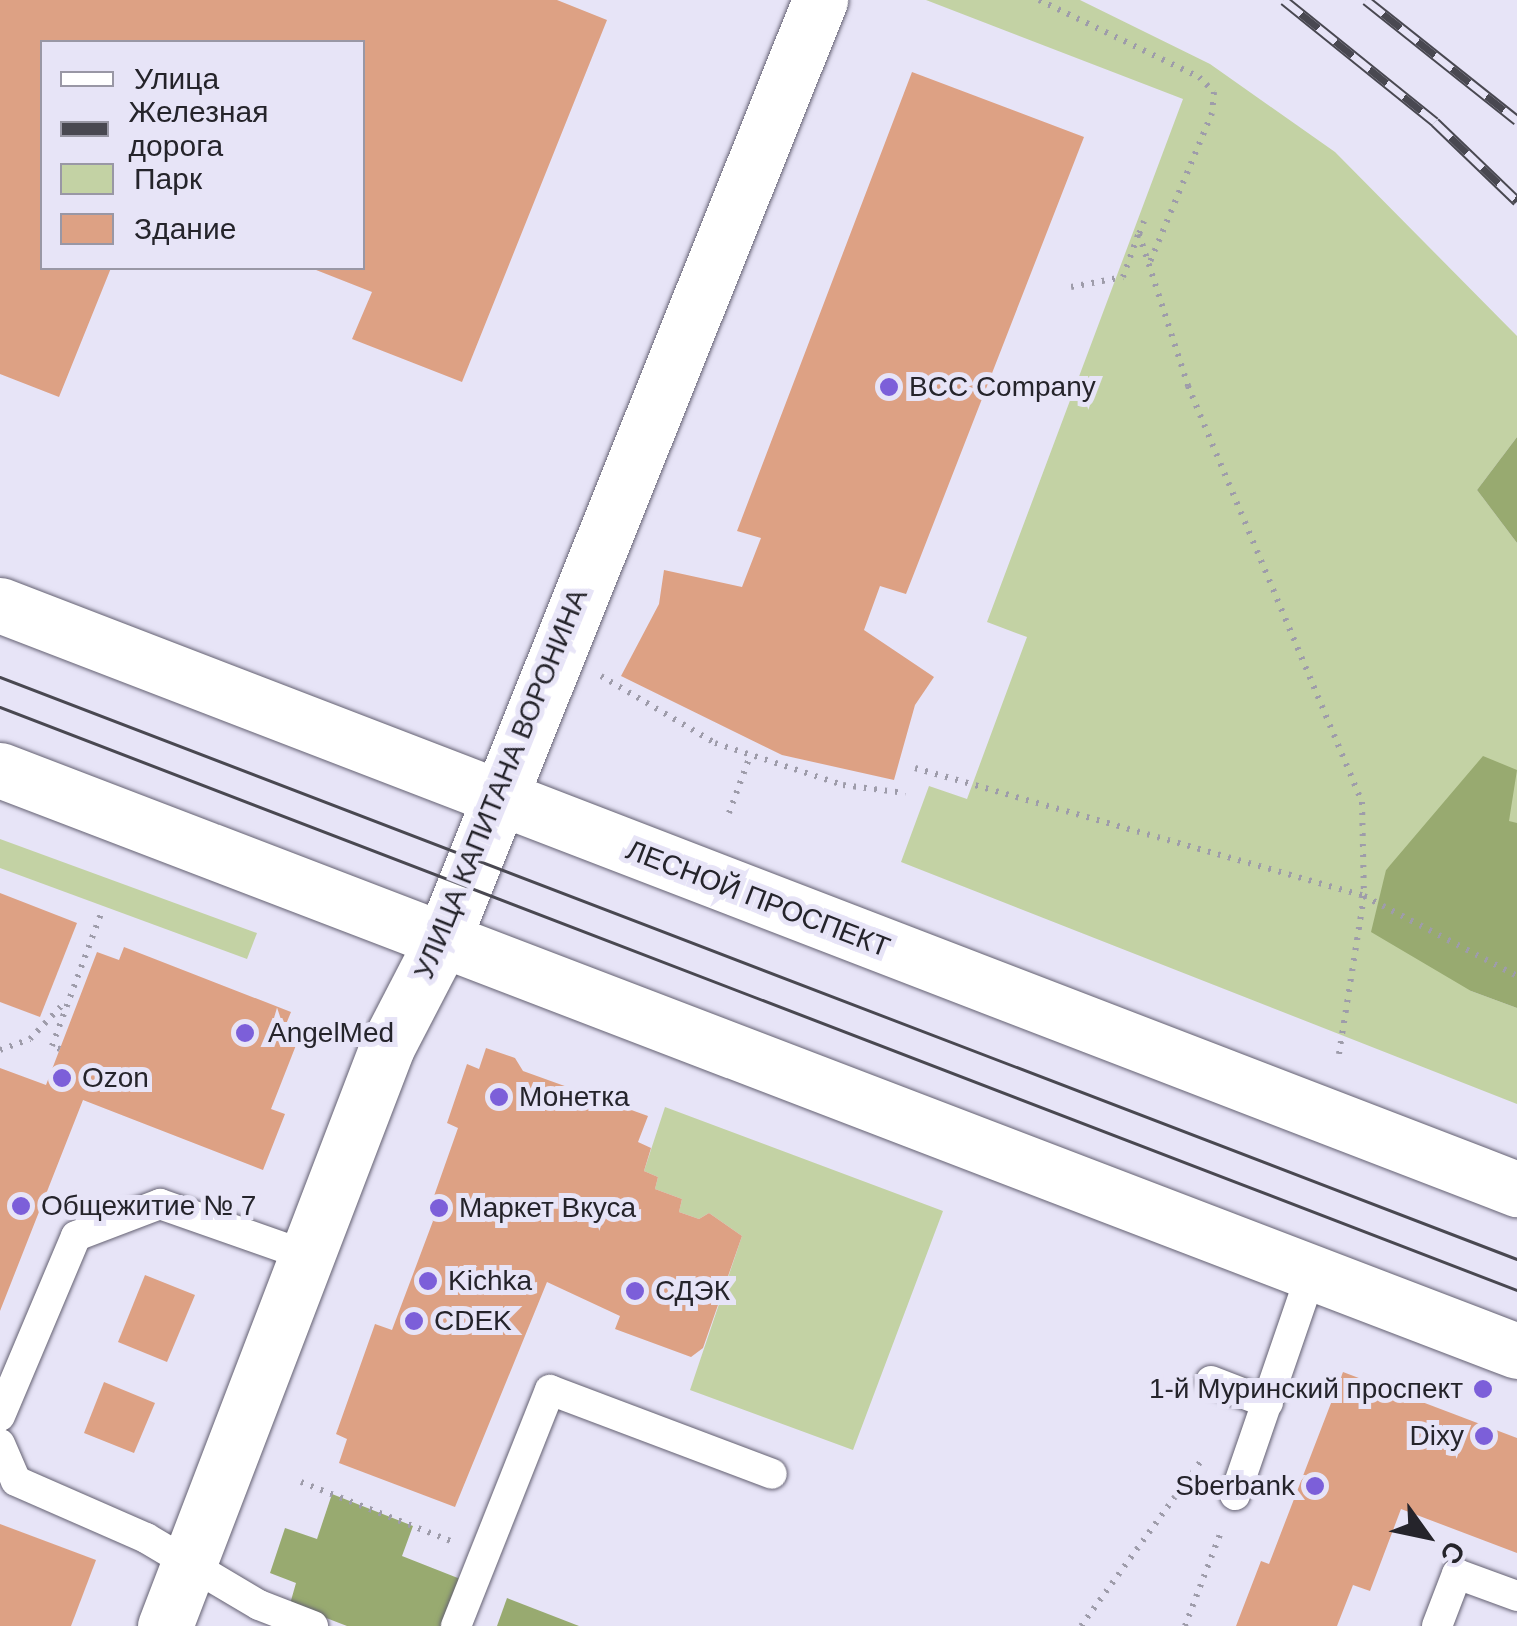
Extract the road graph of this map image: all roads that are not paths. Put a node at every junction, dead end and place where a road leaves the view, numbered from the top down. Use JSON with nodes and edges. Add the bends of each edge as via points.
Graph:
{"nodes":[{"id":1,"x":820,"y":0,"type":"edge"},
{"id":2,"x":0,"y":605,"type":"edge"},
{"id":3,"x":0,"y":770,"type":"edge"},
{"id":4,"x":499,"y":801,"type":"junction"},
{"id":5,"x":442,"y":940,"type":"junction"},
{"id":6,"x":1517,"y":1190,"type":"edge"},
{"id":7,"x":308,"y":1256,"type":"junction"},
{"id":8,"x":1312,"y":1272,"type":"junction"},
{"id":9,"x":1517,"y":1351,"type":"edge"},
{"id":10,"x":1211,"y":1381,"type":"dead end"},
{"id":11,"x":1258,"y":1399,"type":"junction"},
{"id":12,"x":0,"y":1416,"type":"edge"},
{"id":13,"x":0,"y":1444,"type":"edge"},
{"id":14,"x":772,"y":1474,"type":"dead end"},
{"id":15,"x":1235,"y":1495,"type":"road end"},
{"id":16,"x":190,"y":1562,"type":"junction"},
{"id":17,"x":1517,"y":1596,"type":"edge"},
{"id":18,"x":165,"y":1626,"type":"edge"},
{"id":19,"x":313,"y":1626,"type":"edge"},
{"id":20,"x":456,"y":1626,"type":"edge"},
{"id":21,"x":1436,"y":1626,"type":"edge"}],
"edges":[{"from":1,"to":4,"type":"main road","name":"УЛИЦА КАПИТАНА ВОРОНИНА"},
{"from":2,"to":4,"type":"main road","name":"ЛЕСНОЙ ПРОСПЕКТ"},
{"from":3,"to":5,"type":"main road"},
{"from":4,"to":5,"type":"main road","name":"УЛИЦА КАПИТАНА ВОРОНИНА"},
{"from":4,"to":6,"type":"main road","name":"ЛЕСНОЙ ПРОСПЕКТ"},
{"from":5,"to":7,"type":"main road","name":"УЛИЦА КАПИТАНА ВОРОНИНА","via":[[386,1047]]},
{"from":5,"to":8,"type":"main road"},
{"from":7,"to":12,"type":"lane","via":[[160,1204],[76,1236]]},
{"from":7,"to":16,"type":"main road","name":"УЛИЦА КАПИТАНА ВОРОНИНА"},
{"from":8,"to":9,"type":"main road"},
{"from":8,"to":11,"type":"lane"},
{"from":10,"to":11,"type":"lane"},
{"from":11,"to":15,"type":"lane"},
{"from":13,"to":16,"type":"lane","via":[[16,1481]]},
{"from":14,"to":20,"type":"lane","via":[[550,1390]]},
{"from":16,"to":18,"type":"main road","name":"УЛИЦА КАПИТАНА ВОРОНИНА"},
{"from":16,"to":19,"type":"lane","via":[[259,1605]]},
{"from":17,"to":21,"type":"lane","via":[[1457,1574]]}]}
